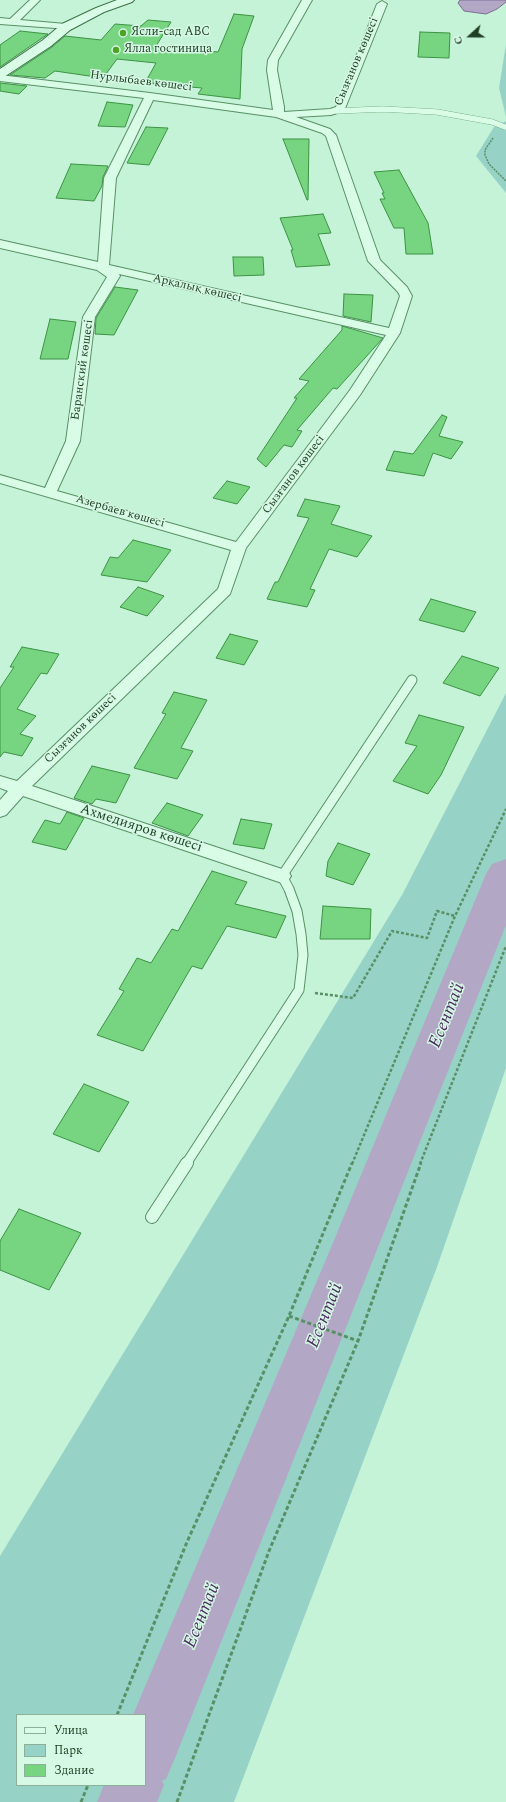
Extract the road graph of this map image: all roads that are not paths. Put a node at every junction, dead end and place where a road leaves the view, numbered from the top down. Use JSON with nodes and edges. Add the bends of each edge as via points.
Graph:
{"nodes":[{"id":1,"x":35,"y":0,"type":"edge"},
{"id":2,"x":128,"y":0,"type":"edge"},
{"id":3,"x":307,"y":0,"type":"edge"},
{"id":4,"x":382,"y":4,"type":"dead end"},
{"id":5,"x":0,"y":21,"type":"edge"},
{"id":6,"x":12,"y":22,"type":"junction"},
{"id":7,"x":66,"y":27,"type":"junction"},
{"id":8,"x":0,"y":74,"type":"edge"},
{"id":9,"x":0,"y":78,"type":"edge"},
{"id":10,"x":150,"y":96,"type":"junction"},
{"id":11,"x":337,"y":111,"type":"junction"},
{"id":12,"x":278,"y":114,"type":"junction"},
{"id":13,"x":505,"y":127,"type":"edge"},
{"id":14,"x":0,"y":244,"type":"edge"},
{"id":15,"x":104,"y":269,"type":"junction"},
{"id":16,"x":394,"y":333,"type":"junction"},
{"id":17,"x":0,"y":479,"type":"edge"},
{"id":18,"x":50,"y":492,"type":"junction"},
{"id":19,"x":239,"y":548,"type":"junction"},
{"id":20,"x":412,"y":680,"type":"dead end"},
{"id":21,"x":0,"y":782,"type":"edge"},
{"id":22,"x":19,"y":789,"type":"junction"},
{"id":23,"x":0,"y":811,"type":"edge"},
{"id":24,"x":282,"y":876,"type":"junction"},
{"id":25,"x":152,"y":1217,"type":"dead end"}],
"edges":[{"from":1,"to":6,"type":"street"},
{"from":2,"to":7,"type":"street","via":[[100,10]]},
{"from":3,"to":12,"type":"street","via":[[274,60],[272,70]]},
{"from":4,"to":11,"type":"street","name":"Сызғанов көшесі"},
{"from":5,"to":6,"type":"street"},
{"from":6,"to":7,"type":"street"},
{"from":7,"to":8,"type":"street","via":[[47,43]]},
{"from":9,"to":10,"type":"street","name":"Нурлыбаев көшесі"},
{"from":10,"to":12,"type":"street","name":"Нурлыбаев көшесі"},
{"from":10,"to":15,"type":"street","name":"Баранский көшесі","via":[[110,178]]},
{"from":11,"to":12,"type":"street","name":"Сызғанов көшесі"},
{"from":11,"to":13,"type":"lane","via":[[383,109],[431,112],[492,122]]},
{"from":12,"to":16,"type":"street","name":"Сызғанов көшесі","via":[[331,135],[374,261],[406,293]]},
{"from":14,"to":15,"type":"street","name":"Арқалық көшесі"},
{"from":15,"to":16,"type":"street","name":"Арқалық көшесі"},
{"from":15,"to":18,"type":"street","name":"Баранский көшесі","via":[[114,276],[89,317],[73,441]]},
{"from":16,"to":19,"type":"street","name":"Сызғанов көшесі","via":[[355,392]]},
{"from":17,"to":18,"type":"street","name":"Азербаев көшесі"},
{"from":18,"to":19,"type":"street","name":"Азербаев көшесі"},
{"from":19,"to":22,"type":"street","name":"Сызғанов көшесі","via":[[225,590]]},
{"from":20,"to":24,"type":"lane"},
{"from":21,"to":22,"type":"street","name":"Ахмедияров көшесі"},
{"from":22,"to":23,"type":"street","name":"Сызғанов көшесі"},
{"from":22,"to":24,"type":"street","name":"Ахмедияров көшесі"},
{"from":24,"to":25,"type":"lane","via":[[297,911],[301,934],[303,955],[299,990]]}]}
